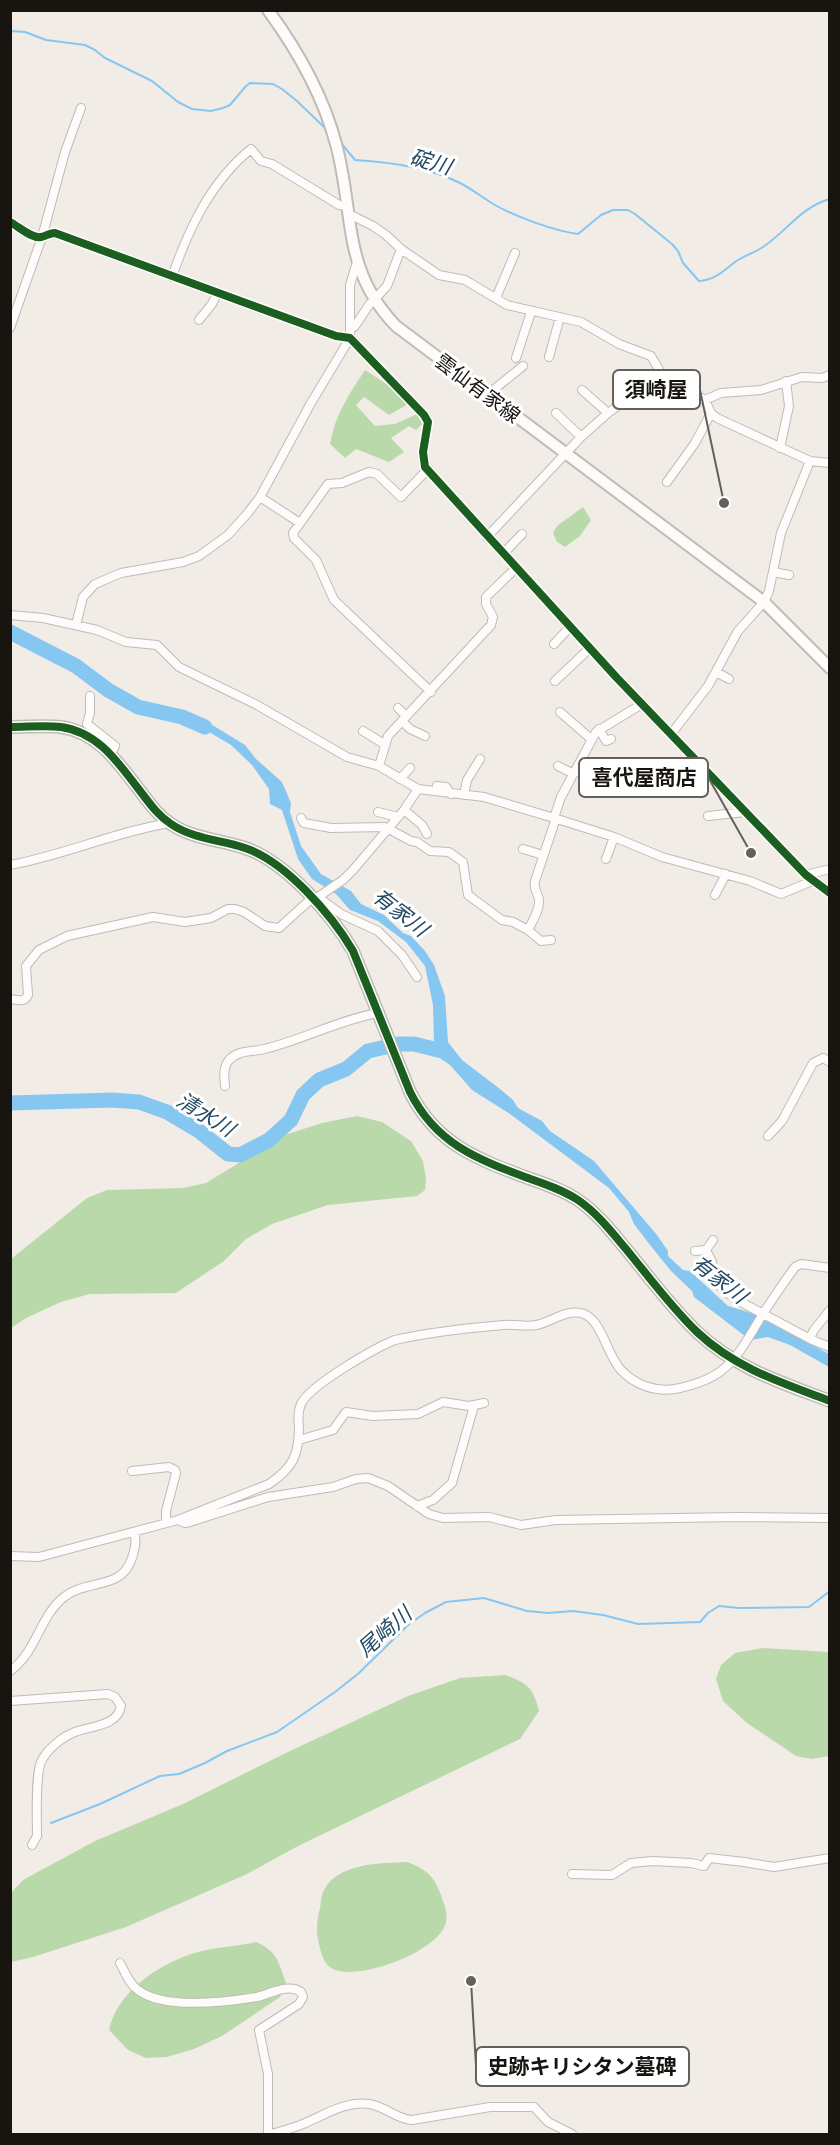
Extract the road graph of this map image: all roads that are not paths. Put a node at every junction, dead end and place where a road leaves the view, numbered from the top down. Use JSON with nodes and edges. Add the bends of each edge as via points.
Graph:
{"nodes":[{"id":1,"x":273,"y":13,"type":"edge"},
{"id":2,"x":81,"y":108,"type":"dead end"},
{"id":3,"x":349,"y":210,"type":"junction"},
{"id":4,"x":10,"y":222,"type":"edge"},
{"id":5,"x":42,"y":237,"type":"junction"},
{"id":6,"x":401,"y":249,"type":"junction"},
{"id":7,"x":515,"y":253,"type":"dead end"},
{"id":8,"x":357,"y":262,"type":"junction"},
{"id":9,"x":172,"y":277,"type":"junction"},
{"id":10,"x":218,"y":292,"type":"junction"},
{"id":11,"x":496,"y":298,"type":"junction"},
{"id":12,"x":374,"y":300,"type":"junction"},
{"id":13,"x":531,"y":312,"type":"junction"},
{"id":14,"x":560,"y":317,"type":"junction"},
{"id":15,"x":199,"y":320,"type":"dead end"},
{"id":16,"x":10,"y":328,"type":"edge"},
{"id":17,"x":350,"y":334,"type":"junction"},
{"id":18,"x":549,"y":357,"type":"dead end"},
{"id":19,"x":516,"y":358,"type":"dead end"},
{"id":20,"x":523,"y":366,"type":"dead end"},
{"id":21,"x":662,"y":375,"type":"junction"},
{"id":22,"x":830,"y":375,"type":"edge"},
{"id":23,"x":786,"y":381,"type":"junction"},
{"id":24,"x":582,"y":390,"type":"dead end"},
{"id":25,"x":487,"y":395,"type":"junction"},
{"id":26,"x":705,"y":400,"type":"junction"},
{"id":27,"x":556,"y":413,"type":"dead end"},
{"id":28,"x":608,"y":413,"type":"junction"},
{"id":29,"x":711,"y":413,"type":"junction"},
{"id":30,"x":581,"y":437,"type":"junction"},
{"id":31,"x":780,"y":448,"type":"junction"},
{"id":32,"x":566,"y":454,"type":"junction"},
{"id":33,"x":828,"y":460,"type":"edge"},
{"id":34,"x":810,"y":461,"type":"junction"},
{"id":35,"x":428,"y":470,"type":"junction"},
{"id":36,"x":667,"y":482,"type":"dead end"},
{"id":37,"x":260,"y":496,"type":"junction"},
{"id":38,"x":300,"y":523,"type":"junction"},
{"id":39,"x":522,"y":534,"type":"dead end"},
{"id":40,"x":487,"y":537,"type":"junction"},
{"id":41,"x":503,"y":554,"type":"junction"},
{"id":42,"x":516,"y":568,"type":"junction"},
{"id":43,"x":773,"y":572,"type":"junction"},
{"id":44,"x":789,"y":575,"type":"dead end"},
{"id":45,"x":764,"y":602,"type":"junction"},
{"id":46,"x":10,"y":615,"type":"edge"},
{"id":47,"x":76,"y":625,"type":"junction"},
{"id":48,"x":570,"y":627,"type":"junction"},
{"id":49,"x":554,"y":644,"type":"dead end"},
{"id":50,"x":590,"y":648,"type":"junction"},
{"id":51,"x":830,"y":668,"type":"edge"},
{"id":52,"x":716,"y":672,"type":"junction"},
{"id":53,"x":729,"y":679,"type":"dead end"},
{"id":54,"x":555,"y":681,"type":"dead end"},
{"id":55,"x":431,"y":692,"type":"junction"},
{"id":56,"x":90,"y":696,"type":"dead end"},
{"id":57,"x":642,"y":704,"type":"junction"},
{"id":58,"x":398,"y":708,"type":"dead end"},
{"id":59,"x":560,"y":712,"type":"dead end"},
{"id":60,"x":404,"y":718,"type":"junction"},
{"id":61,"x":10,"y":727,"type":"edge"},
{"id":62,"x":599,"y":729,"type":"junction"},
{"id":63,"x":363,"y":731,"type":"dead end"},
{"id":64,"x":672,"y":733,"type":"junction"},
{"id":65,"x":425,"y":736,"type":"dead end"},
{"id":66,"x":591,"y":739,"type":"junction"},
{"id":67,"x":610,"y":739,"type":"dead end"},
{"id":68,"x":384,"y":744,"type":"junction"},
{"id":69,"x":111,"y":754,"type":"junction"},
{"id":70,"x":480,"y":759,"type":"dead end"},
{"id":71,"x":379,"y":766,"type":"junction"},
{"id":72,"x":558,"y":766,"type":"dead end"},
{"id":73,"x":410,"y":768,"type":"dead end"},
{"id":74,"x":574,"y":774,"type":"junction"},
{"id":75,"x":400,"y":779,"type":"junction"},
{"id":76,"x":437,"y":786,"type":"dead end"},
{"id":77,"x":418,"y":789,"type":"junction"},
{"id":78,"x":451,"y":794,"type":"junction"},
{"id":79,"x":464,"y":795,"type":"junction"},
{"id":80,"x":404,"y":810,"type":"junction"},
{"id":81,"x":378,"y":812,"type":"dead end"},
{"id":82,"x":745,"y":812,"type":"junction"},
{"id":83,"x":708,"y":816,"type":"dead end"},
{"id":84,"x":398,"y":817,"type":"junction"},
{"id":85,"x":555,"y":818,"type":"junction"},
{"id":86,"x":300,"y":819,"type":"dead end"},
{"id":87,"x":170,"y":823,"type":"junction"},
{"id":88,"x":388,"y":828,"type":"junction"},
{"id":89,"x":427,"y":834,"type":"dead end"},
{"id":90,"x":614,"y":837,"type":"junction"},
{"id":91,"x":523,"y":849,"type":"dead end"},
{"id":92,"x":543,"y":855,"type":"junction"},
{"id":93,"x":606,"y":859,"type":"dead end"},
{"id":94,"x":10,"y":865,"type":"edge"},
{"id":95,"x":830,"y":869,"type":"edge"},
{"id":96,"x":726,"y":874,"type":"junction"},
{"id":97,"x":809,"y":878,"type":"junction"},
{"id":98,"x":830,"y":893,"type":"edge"},
{"id":99,"x":715,"y":895,"type":"dead end"},
{"id":100,"x":317,"y":897,"type":"junction"},
{"id":101,"x":528,"y":930,"type":"junction"},
{"id":102,"x":551,"y":940,"type":"dead end"},
{"id":103,"x":417,"y":977,"type":"dead end"},
{"id":104,"x":10,"y":999,"type":"edge"},
{"id":105,"x":378,"y":1013,"type":"junction"},
{"id":106,"x":830,"y":1062,"type":"edge"},
{"id":107,"x":225,"y":1086,"type":"dead end"},
{"id":108,"x":768,"y":1136,"type":"dead end"},
{"id":109,"x":713,"y":1240,"type":"dead end"},
{"id":110,"x":706,"y":1250,"type":"junction"},
{"id":111,"x":695,"y":1251,"type":"dead end"},
{"id":112,"x":830,"y":1268,"type":"edge"},
{"id":113,"x":830,"y":1310,"type":"edge"},
{"id":114,"x":763,"y":1314,"type":"junction"},
{"id":115,"x":810,"y":1338,"type":"junction"},
{"id":116,"x":830,"y":1347,"type":"edge"},
{"id":117,"x":731,"y":1360,"type":"junction"},
{"id":118,"x":830,"y":1401,"type":"edge"},
{"id":119,"x":484,"y":1403,"type":"dead end"},
{"id":120,"x":474,"y":1406,"type":"junction"},
{"id":121,"x":299,"y":1440,"type":"junction"},
{"id":122,"x":132,"y":1471,"type":"dead end"},
{"id":123,"x":417,"y":1506,"type":"junction"},
{"id":124,"x":830,"y":1518,"type":"edge"},
{"id":125,"x":178,"y":1520,"type":"junction"},
{"id":126,"x":166,"y":1523,"type":"junction"},
{"id":127,"x":134,"y":1532,"type":"junction"},
{"id":128,"x":10,"y":1556,"type":"edge"},
{"id":129,"x":10,"y":1671,"type":"edge"},
{"id":130,"x":10,"y":1701,"type":"edge"},
{"id":131,"x":32,"y":1845,"type":"dead end"},
{"id":132,"x":830,"y":1858,"type":"edge"},
{"id":133,"x":572,"y":1874,"type":"dead end"},
{"id":134,"x":120,"y":1963,"type":"dead end"},
{"id":135,"x":270,"y":2134,"type":"edge"},
{"id":136,"x":572,"y":2134,"type":"edge"}],
"edges":[{"from":1,"to":3,"type":"street","name":"雲仙有家線","via":[[315,86],[332,129]]},
{"from":2,"to":5,"type":"street"},
{"from":3,"to":6,"type":"street"},
{"from":3,"to":8,"type":"street","name":"雲仙有家線"},
{"from":3,"to":9,"type":"street","via":[[261,161],[251,149],[232,165],[206,202]]},
{"from":4,"to":5,"type":"street"},
{"from":5,"to":9,"type":"street","via":[[55,233]]},
{"from":5,"to":16,"type":"street"},
{"from":6,"to":11,"type":"street","via":[[439,275],[465,280]]},
{"from":6,"to":12,"type":"street","via":[[387,286]]},
{"from":7,"to":11,"type":"street"},
{"from":8,"to":12,"type":"street","name":"雲仙有家線"},
{"from":8,"to":17,"type":"street","via":[[351,285]]},
{"from":9,"to":10,"type":"street"},
{"from":10,"to":15,"type":"street"},
{"from":10,"to":17,"type":"street","via":[[336,336]]},
{"from":11,"to":13,"type":"street"},
{"from":12,"to":17,"type":"street"},
{"from":12,"to":25,"type":"street","name":"雲仙有家線","via":[[396,326]]},
{"from":13,"to":14,"type":"street"},
{"from":13,"to":19,"type":"street"},
{"from":14,"to":18,"type":"street"},
{"from":14,"to":21,"type":"street","via":[[581,322],[619,344],[651,356]]},
{"from":17,"to":35,"type":"street","via":[[362,353],[424,415],[428,422],[423,452]]},
{"from":17,"to":37,"type":"street"},
{"from":20,"to":25,"type":"street"},
{"from":21,"to":26,"type":"street"},
{"from":21,"to":28,"type":"street"},
{"from":22,"to":23,"type":"street"},
{"from":23,"to":26,"type":"street","via":[[761,390],[721,393]]},
{"from":23,"to":31,"type":"street","via":[[789,406]]},
{"from":24,"to":28,"type":"street"},
{"from":25,"to":32,"type":"street","name":"雲仙有家線"},
{"from":26,"to":29,"type":"street"},
{"from":27,"to":30,"type":"street"},
{"from":28,"to":30,"type":"street"},
{"from":29,"to":31,"type":"street"},
{"from":29,"to":36,"type":"street","via":[[696,443]]},
{"from":30,"to":32,"type":"street"},
{"from":31,"to":34,"type":"street"},
{"from":32,"to":40,"type":"street"},
{"from":32,"to":45,"type":"street","name":"雲仙有家線"},
{"from":33,"to":34,"type":"street"},
{"from":34,"to":43,"type":"street","via":[[781,533]]},
{"from":35,"to":38,"type":"street","via":[[400,497],[377,474],[369,472],[328,484]]},
{"from":35,"to":40,"type":"street"},
{"from":37,"to":38,"type":"street"},
{"from":37,"to":47,"type":"street","via":[[228,535],[199,556],[121,573],[95,584],[83,597]]},
{"from":38,"to":55,"type":"street","via":[[292,533],[294,538],[316,560],[334,600]]},
{"from":39,"to":41,"type":"street"},
{"from":40,"to":41,"type":"street"},
{"from":41,"to":42,"type":"street"},
{"from":42,"to":48,"type":"street"},
{"from":42,"to":55,"type":"street","via":[[486,597],[494,617],[491,625]]},
{"from":43,"to":44,"type":"street"},
{"from":43,"to":45,"type":"street"},
{"from":45,"to":51,"type":"street","name":"雲仙有家線"},
{"from":45,"to":52,"type":"street","via":[[738,630]]},
{"from":46,"to":47,"type":"street"},
{"from":47,"to":71,"type":"street","via":[[126,642],[157,645],[179,667],[347,756]]},
{"from":48,"to":49,"type":"street"},
{"from":48,"to":50,"type":"street"},
{"from":50,"to":54,"type":"street"},
{"from":50,"to":57,"type":"street"},
{"from":52,"to":53,"type":"street"},
{"from":52,"to":64,"type":"street"},
{"from":55,"to":60,"type":"street"},
{"from":56,"to":69,"type":"street","via":[[87,724],[115,746]]},
{"from":57,"to":62,"type":"street"},
{"from":57,"to":64,"type":"street"},
{"from":58,"to":60,"type":"street"},
{"from":59,"to":66,"type":"street"},
{"from":60,"to":65,"type":"street","via":[[410,729]]},
{"from":60,"to":68,"type":"street"},
{"from":61,"to":69,"type":"street","via":[[73,729],[87,734]]},
{"from":62,"to":66,"type":"street"},
{"from":62,"to":67,"type":"street","via":[[606,741]]},
{"from":63,"to":68,"type":"street"},
{"from":64,"to":82,"type":"street"},
{"from":66,"to":74,"type":"street"},
{"from":68,"to":71,"type":"street"},
{"from":69,"to":87,"type":"street","via":[[154,809]]},
{"from":70,"to":79,"type":"street","via":[[467,780]]},
{"from":71,"to":75,"type":"street"},
{"from":72,"to":74,"type":"street"},
{"from":73,"to":75,"type":"street"},
{"from":74,"to":85,"type":"street"},
{"from":75,"to":77,"type":"street"},
{"from":76,"to":78,"type":"street","via":[[446,787]]},
{"from":77,"to":78,"type":"street"},
{"from":77,"to":80,"type":"street"},
{"from":78,"to":79,"type":"street"},
{"from":79,"to":85,"type":"street"},
{"from":80,"to":84,"type":"street"},
{"from":80,"to":89,"type":"street"},
{"from":81,"to":84,"type":"street"},
{"from":82,"to":83,"type":"street"},
{"from":82,"to":97,"type":"street"},
{"from":84,"to":88,"type":"street"},
{"from":85,"to":90,"type":"street"},
{"from":85,"to":92,"type":"street"},
{"from":86,"to":88,"type":"street","via":[[328,827]]},
{"from":87,"to":94,"type":"street"},
{"from":87,"to":100,"type":"street","via":[[260,854]]},
{"from":88,"to":100,"type":"street","via":[[343,879]]},
{"from":88,"to":101,"type":"street","via":[[430,851],[456,856],[463,862],[468,895],[502,920]]},
{"from":90,"to":93,"type":"street"},
{"from":90,"to":96,"type":"street","via":[[662,857]]},
{"from":91,"to":92,"type":"street"},
{"from":92,"to":101,"type":"street","via":[[533,887],[539,901]]},
{"from":95,"to":97,"type":"street"},
{"from":96,"to":97,"type":"street","via":[[781,894]]},
{"from":96,"to":99,"type":"street"},
{"from":97,"to":98,"type":"street"},
{"from":100,"to":103,"type":"street","via":[[341,914],[378,931]]},
{"from":100,"to":104,"type":"street","via":[[279,928],[265,926],[244,912],[228,909],[211,918],[185,922],[153,917],[67,936],[39,950],[26,966],[26,999]]},
{"from":100,"to":105,"type":"street","via":[[353,951]]},
{"from":101,"to":102,"type":"street","via":[[541,940]]},
{"from":105,"to":107,"type":"street","via":[[237,1054],[225,1066]]},
{"from":105,"to":117,"type":"street","via":[[421,1112],[447,1140],[481,1160],[559,1189],[591,1210],[679,1313]]},
{"from":106,"to":108,"type":"street","via":[[823,1058],[813,1063],[782,1121]]},
{"from":109,"to":110,"type":"street"},
{"from":110,"to":111,"type":"street"},
{"from":110,"to":114,"type":"street","via":[[712,1262],[707,1272],[718,1285]]},
{"from":112,"to":114,"type":"street","via":[[801,1264],[795,1267]]},
{"from":113,"to":115,"type":"street"},
{"from":114,"to":115,"type":"street"},
{"from":114,"to":117,"type":"street","via":[[740,1353]]},
{"from":115,"to":116,"type":"street"},
{"from":117,"to":118,"type":"street"},
{"from":117,"to":121,"type":"street","via":[[712,1377],[689,1386],[648,1388],[621,1370],[599,1328],[587,1315],[578,1313],[532,1326],[507,1325],[406,1338],[383,1345],[314,1389],[300,1405]]},
{"from":119,"to":120,"type":"street"},
{"from":120,"to":121,"type":"street","via":[[443,1402],[427,1412],[407,1415],[347,1412],[333,1430]]},
{"from":120,"to":123,"type":"street","via":[[452,1483],[433,1500]]},
{"from":121,"to":125,"type":"street","via":[[294,1461],[269,1484]]},
{"from":122,"to":126,"type":"street","via":[[169,1467],[175,1470]]},
{"from":123,"to":124,"type":"street","via":[[442,1518],[489,1518],[521,1525],[556,1520]]},
{"from":123,"to":125,"type":"street","via":[[378,1481],[356,1479],[333,1487],[268,1497],[190,1522]]},
{"from":125,"to":126,"type":"street"},
{"from":126,"to":127,"type":"street"},
{"from":127,"to":128,"type":"street","via":[[39,1557]]},
{"from":127,"to":129,"type":"street","via":[[136,1547],[123,1575],[83,1587],[63,1598],[48,1616],[30,1651]]},
{"from":130,"to":131,"type":"street","via":[[108,1694],[118,1699],[121,1706],[119,1714],[109,1722],[67,1736],[47,1753],[40,1767],[37,1836]]},
{"from":132,"to":133,"type":"street","via":[[774,1867],[709,1858],[704,1866],[653,1861],[631,1863],[612,1875]]},
{"from":134,"to":135,"type":"street","via":[[136,1989],[169,2002],[256,1997],[291,1988],[301,1992],[299,2004],[259,2030],[268,2074]]},
{"from":135,"to":136,"type":"street","via":[[340,2107],[366,2103],[412,2120],[490,2107],[534,2107],[548,2122]]}]}
